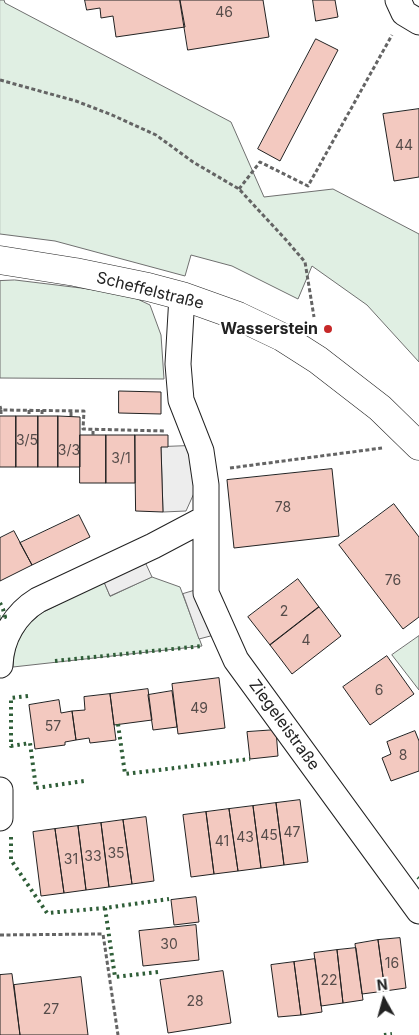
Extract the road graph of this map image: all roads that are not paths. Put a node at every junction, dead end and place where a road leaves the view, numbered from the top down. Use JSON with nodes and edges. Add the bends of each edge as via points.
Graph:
{"nodes":[{"id":1,"x":0,"y":260,"type":"edge"},
{"id":2,"x":46,"y":267,"type":"junction"},
{"id":3,"x":0,"y":270,"type":"edge"},
{"id":4,"x":182,"y":296,"type":"junction"},
{"id":5,"x":418,"y":444,"type":"edge"},
{"id":6,"x":206,"y":518,"type":"junction"},
{"id":7,"x":0,"y":665,"type":"edge"},
{"id":8,"x":0,"y":790,"type":"edge"},
{"id":9,"x":0,"y":818,"type":"edge"},
{"id":10,"x":419,"y":911,"type":"edge"}],
"edges":[{"from":1,"to":2,"type":"street","name":"Scheffelstraße"},
{"from":2,"to":3,"type":"street","name":"Scheffelstraße"},
{"from":2,"to":4,"type":"street","name":"Scheffelstraße"},
{"from":4,"to":5,"type":"street","name":"Scheffelstraße","via":[[238,316],[282,337],[380,408]]},
{"from":4,"to":6,"type":"street","name":"Ziegeleistraße","via":[[178,364],[181,400],[201,451]]},
{"from":6,"to":7,"type":"street","via":[[30,604],[8,633]]},
{"from":6,"to":10,"type":"street","name":"Ziegeleistraße","via":[[206,593],[236,660]]},
{"from":8,"to":9,"type":"street"}]}
